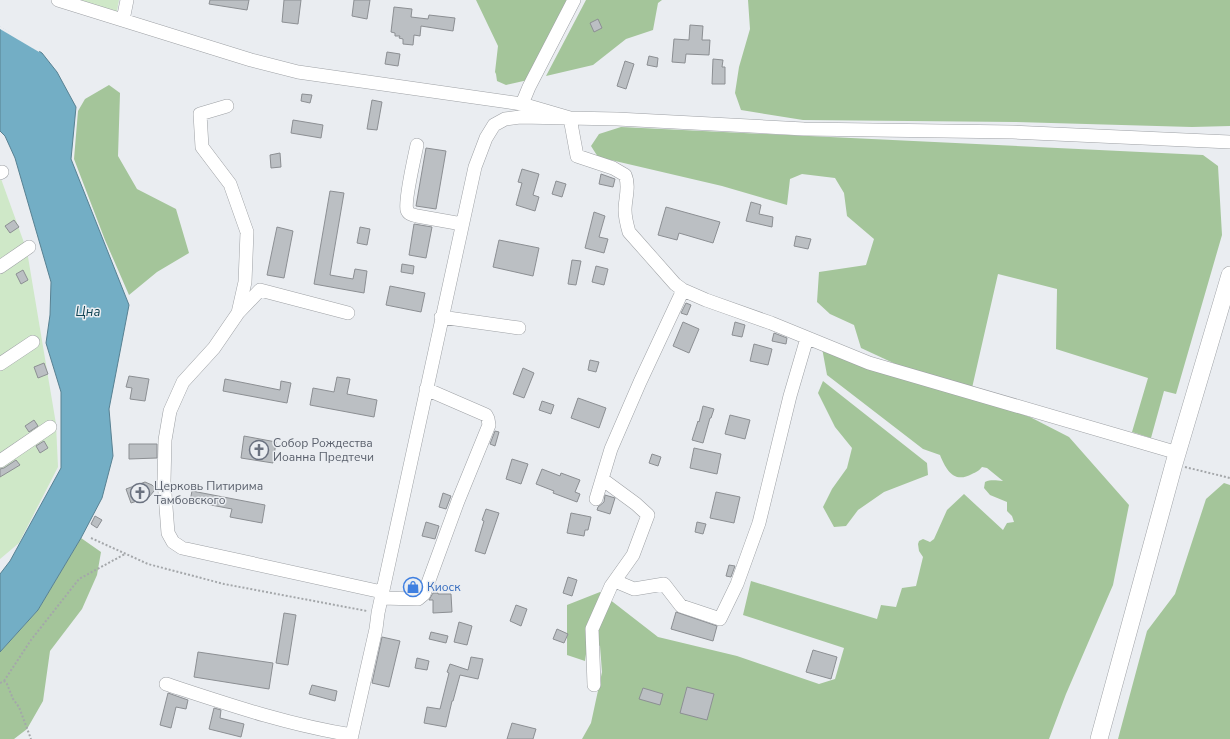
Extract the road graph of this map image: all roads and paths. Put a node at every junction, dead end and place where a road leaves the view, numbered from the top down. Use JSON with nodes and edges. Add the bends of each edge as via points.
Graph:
{"nodes":[{"id":1,"x":58,"y":0,"type":"edge"},
{"id":2,"x":127,"y":0,"type":"edge"},
{"id":3,"x":574,"y":0,"type":"edge"},
{"id":4,"x":123,"y":20,"type":"junction"},
{"id":5,"x":522,"y":104,"type":"junction"},
{"id":6,"x":227,"y":106,"type":"dead end"},
{"id":7,"x":570,"y":118,"type":"junction"},
{"id":8,"x":1230,"y":142,"type":"edge"},
{"id":9,"x":417,"y":145,"type":"dead end"},
{"id":10,"x":462,"y":224,"type":"junction"},
{"id":11,"x":28,"y":247,"type":"dead end"},
{"id":12,"x":0,"y":267,"type":"edge"},
{"id":13,"x":1230,"y":276,"type":"edge"},
{"id":14,"x":683,"y":290,"type":"junction"},
{"id":15,"x":238,"y":313,"type":"junction"},
{"id":16,"x":348,"y":313,"type":"dead end"},
{"id":17,"x":441,"y":318,"type":"junction"},
{"id":18,"x":519,"y":328,"type":"dead end"},
{"id":19,"x":807,"y":338,"type":"junction"},
{"id":20,"x":33,"y":342,"type":"dead end"},
{"id":21,"x":0,"y":364,"type":"edge"},
{"id":22,"x":426,"y":389,"type":"junction"},
{"id":23,"x":50,"y":427,"type":"dead end"},
{"id":24,"x":1176,"y":459,"type":"junction"},
{"id":25,"x":0,"y":460,"type":"edge"},
{"id":26,"x":1230,"y":478,"type":"edge"},
{"id":27,"x":602,"y":479,"type":"junction"},
{"id":28,"x":596,"y":499,"type":"dead end"},
{"id":29,"x":91,"y":538,"type":"dead end"},
{"id":30,"x":125,"y":554,"type":"junction"},
{"id":31,"x":615,"y":581,"type":"junction"},
{"id":32,"x":382,"y":595,"type":"junction"},
{"id":33,"x":378,"y":613,"type":"junction"},
{"id":34,"x":4,"y":681,"type":"junction"},
{"id":35,"x":0,"y":683,"type":"edge"},
{"id":36,"x":166,"y":684,"type":"dead end"},
{"id":37,"x":594,"y":685,"type":"dead end"},
{"id":38,"x":352,"y":737,"type":"edge"},
{"id":39,"x":31,"y":739,"type":"edge"},
{"id":40,"x":1099,"y":739,"type":"edge"}],
"edges":[{"from":1,"to":4,"type":"street"},
{"from":2,"to":4,"type":"street"},
{"from":3,"to":5,"type":"street","via":[[528,87]]},
{"from":4,"to":5,"type":"street","via":[[250,60],[298,72]]},
{"from":5,"to":7,"type":"street"},
{"from":6,"to":15,"type":"street","via":[[200,114],[202,147],[230,184],[246,232],[245,282]]},
{"from":7,"to":8,"type":"street","via":[[804,129],[1014,132]]},
{"from":7,"to":10,"type":"street","via":[[520,117],[505,119],[494,125],[475,167]]},
{"from":7,"to":14,"type":"street","via":[[577,156],[613,168],[625,175],[628,185],[625,211],[629,232]]},
{"from":9,"to":10,"type":"street","via":[[407,210],[417,216]]},
{"from":10,"to":17,"type":"street"},
{"from":11,"to":12,"type":"street"},
{"from":13,"to":24,"type":"main road"},
{"from":14,"to":19,"type":"street"},
{"from":14,"to":27,"type":"street","via":[[611,449]]},
{"from":15,"to":16,"type":"street","via":[[260,290]]},
{"from":15,"to":32,"type":"street","via":[[214,348],[183,382],[170,411],[165,440],[164,481],[168,533],[171,539],[182,548]]},
{"from":17,"to":18,"type":"street"},
{"from":17,"to":22,"type":"street"},
{"from":19,"to":24,"type":"street","via":[[869,363]]},
{"from":19,"to":31,"type":"street","via":[[759,523],[738,584],[720,619],[680,606],[664,584],[634,589]]},
{"from":20,"to":21,"type":"street"},
{"from":22,"to":32,"type":"street"},
{"from":22,"to":32,"type":"street","via":[[486,415],[489,425],[424,594],[418,599]]},
{"from":23,"to":25,"type":"street"},
{"from":24,"to":26,"type":"path"},
{"from":24,"to":40,"type":"main road"},
{"from":27,"to":28,"type":"street"},
{"from":27,"to":31,"type":"street","via":[[648,515],[633,555]]},
{"from":29,"to":30,"type":"path"},
{"from":30,"to":33,"type":"path","via":[[148,564],[224,584]]},
{"from":30,"to":34,"type":"path","via":[[79,578],[31,640]]},
{"from":31,"to":37,"type":"street","via":[[592,629]]},
{"from":32,"to":33,"type":"street"},
{"from":33,"to":38,"type":"street"},
{"from":34,"to":35,"type":"path"},
{"from":34,"to":39,"type":"path","via":[[19,707]]},
{"from":36,"to":38,"type":"street","via":[[245,710]]}]}
